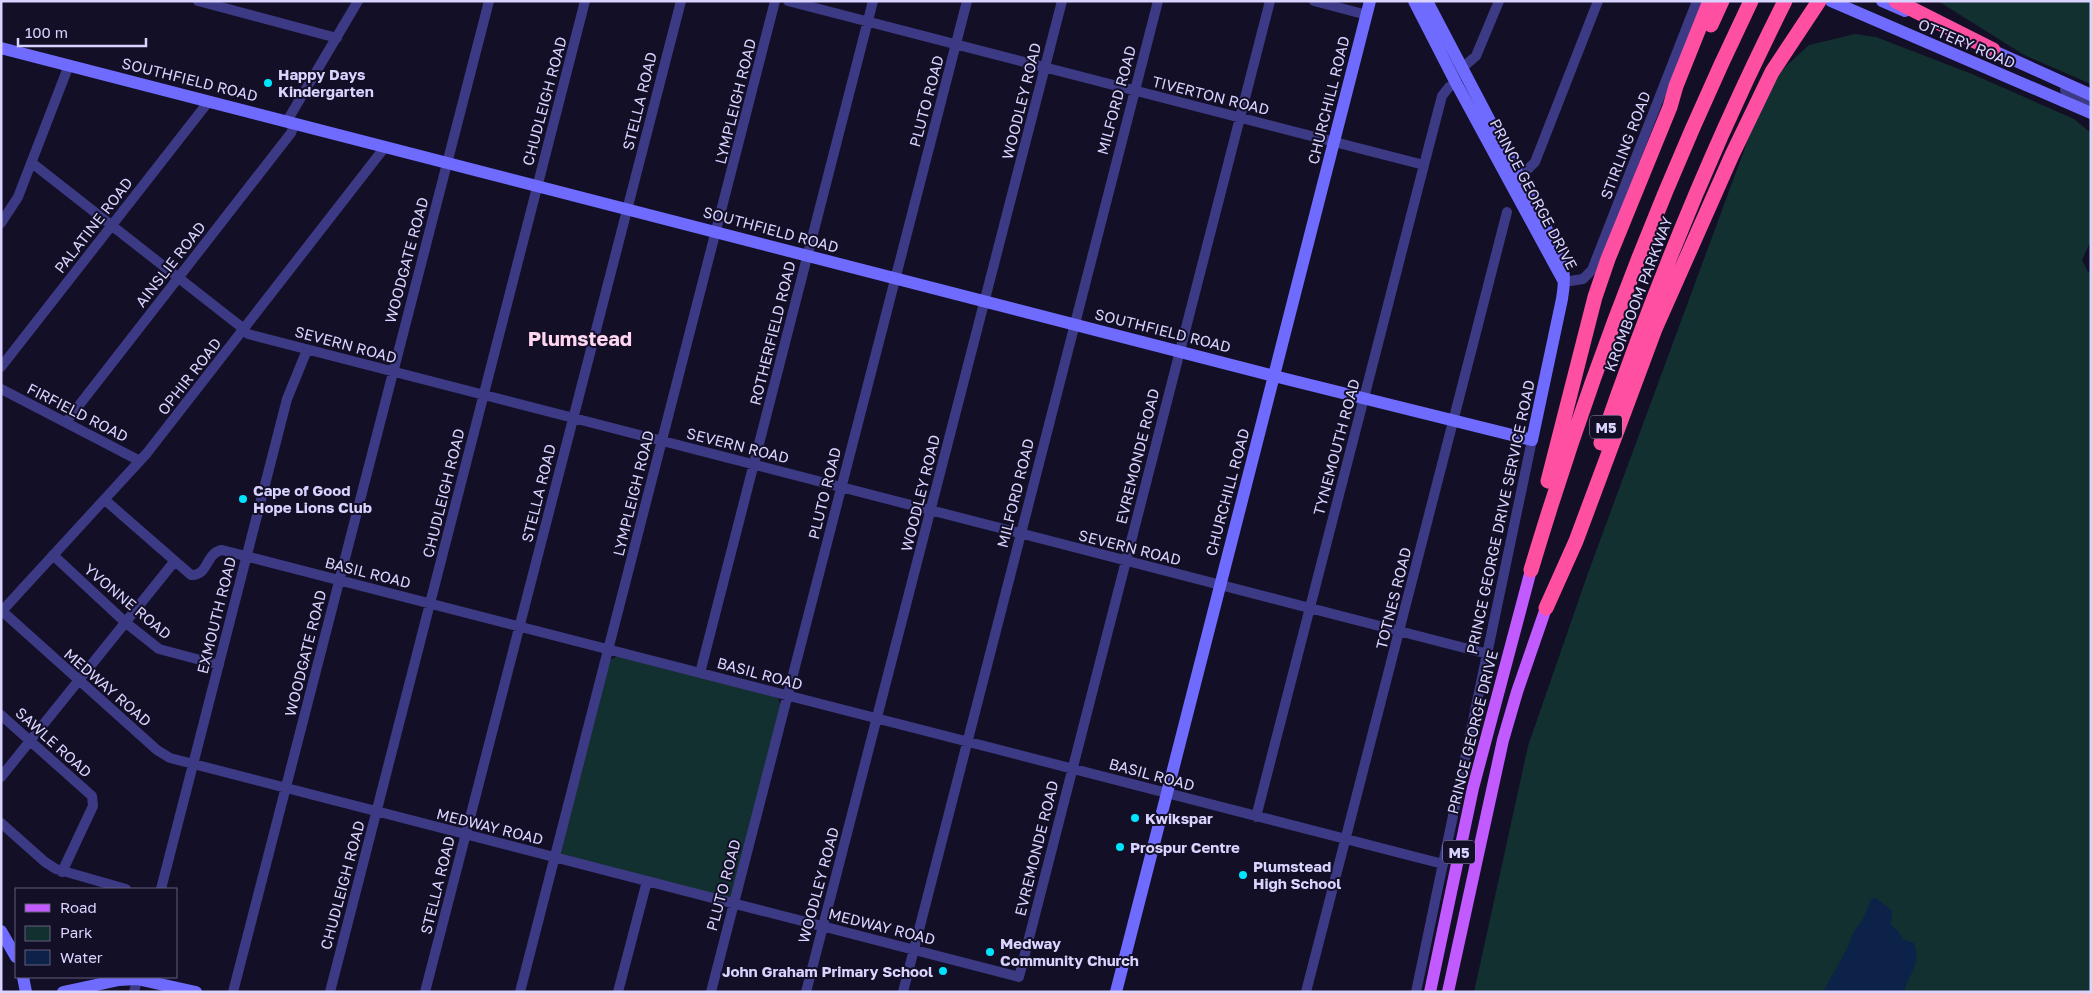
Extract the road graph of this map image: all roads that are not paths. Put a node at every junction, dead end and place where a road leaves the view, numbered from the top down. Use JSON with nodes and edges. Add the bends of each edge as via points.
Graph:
{"nodes":[{"id":1,"x":198,"y":1,"type":"edge"},
{"id":2,"x":358,"y":1,"type":"edge"},
{"id":3,"x":489,"y":1,"type":"edge"},
{"id":4,"x":585,"y":1,"type":"edge"},
{"id":5,"x":680,"y":1,"type":"edge"},
{"id":6,"x":776,"y":1,"type":"edge"},
{"id":7,"x":788,"y":1,"type":"edge"},
{"id":8,"x":873,"y":1,"type":"edge"},
{"id":9,"x":967,"y":1,"type":"edge"},
{"id":10,"x":1062,"y":1,"type":"edge"},
{"id":11,"x":1158,"y":1,"type":"edge"},
{"id":12,"x":1270,"y":1,"type":"edge"},
{"id":13,"x":1314,"y":1,"type":"edge"},
{"id":14,"x":1370,"y":1,"type":"edge"},
{"id":15,"x":1414,"y":1,"type":"edge"},
{"id":16,"x":1428,"y":1,"type":"edge"},
{"id":17,"x":1498,"y":1,"type":"edge"},
{"id":18,"x":1598,"y":1,"type":"edge"},
{"id":19,"x":1697,"y":1,"type":"edge"},
{"id":20,"x":1710,"y":1,"type":"edge"},
{"id":21,"x":1722,"y":1,"type":"edge"},
{"id":22,"x":1751,"y":1,"type":"edge"},
{"id":23,"x":1819,"y":1,"type":"edge"},
{"id":24,"x":1831,"y":1,"type":"edge"},
{"id":25,"x":1882,"y":1,"type":"edge"},
{"id":26,"x":1896,"y":1,"type":"edge"},
{"id":27,"x":1784,"y":4,"type":"edge"},
{"id":28,"x":1367,"y":15,"type":"junction"},
{"id":29,"x":868,"y":22,"type":"junction"},
{"id":30,"x":337,"y":38,"type":"junction"},
{"id":31,"x":956,"y":44,"type":"junction"},
{"id":32,"x":1,"y":48,"type":"edge"},
{"id":33,"x":1993,"y":50,"type":"junction"},
{"id":34,"x":69,"y":65,"type":"junction"},
{"id":35,"x":1045,"y":67,"type":"junction"},
{"id":36,"x":1462,"y":68,"type":"junction"},
{"id":37,"x":2054,"y":78,"type":"junction"},
{"id":38,"x":1448,"y":87,"type":"dead end"},
{"id":39,"x":1134,"y":90,"type":"junction"},
{"id":40,"x":2091,"y":95,"type":"edge"},
{"id":41,"x":209,"y":101,"type":"junction"},
{"id":42,"x":2091,"y":102,"type":"edge"},
{"id":43,"x":1670,"y":107,"type":"junction"},
{"id":44,"x":2091,"y":113,"type":"edge"},
{"id":45,"x":1240,"y":117,"type":"junction"},
{"id":46,"x":291,"y":122,"type":"junction"},
{"id":47,"x":1334,"y":142,"type":"junction"},
{"id":48,"x":385,"y":147,"type":"junction"},
{"id":49,"x":32,"y":163,"type":"junction"},
{"id":50,"x":447,"y":163,"type":"junction"},
{"id":51,"x":1424,"y":165,"type":"junction"},
{"id":52,"x":1520,"y":177,"type":"junction"},
{"id":53,"x":537,"y":186,"type":"junction"},
{"id":54,"x":627,"y":209,"type":"junction"},
{"id":55,"x":1507,"y":212,"type":"dead end"},
{"id":56,"x":1,"y":224,"type":"edge"},
{"id":57,"x":112,"y":226,"type":"junction"},
{"id":58,"x":716,"y":232,"type":"junction"},
{"id":59,"x":808,"y":255,"type":"junction"},
{"id":60,"x":178,"y":278,"type":"junction"},
{"id":61,"x":895,"y":278,"type":"junction"},
{"id":62,"x":1564,"y":282,"type":"junction"},
{"id":63,"x":985,"y":301,"type":"junction"},
{"id":64,"x":1074,"y":324,"type":"junction"},
{"id":65,"x":244,"y":330,"type":"junction"},
{"id":66,"x":307,"y":350,"type":"junction"},
{"id":67,"x":1179,"y":351,"type":"junction"},
{"id":68,"x":1,"y":367,"type":"edge"},
{"id":69,"x":393,"y":372,"type":"junction"},
{"id":70,"x":1274,"y":376,"type":"junction"},
{"id":71,"x":1,"y":389,"type":"edge"},
{"id":72,"x":483,"y":395,"type":"junction"},
{"id":73,"x":1365,"y":397,"type":"junction"},
{"id":74,"x":572,"y":418,"type":"junction"},
{"id":75,"x":1453,"y":421,"type":"junction"},
{"id":76,"x":66,"y":422,"type":"junction"},
{"id":77,"x":1532,"y":440,"type":"junction"},
{"id":78,"x":662,"y":441,"type":"junction"},
{"id":79,"x":140,"y":461,"type":"junction"},
{"id":80,"x":754,"y":465,"type":"junction"},
{"id":81,"x":841,"y":487,"type":"junction"},
{"id":82,"x":105,"y":500,"type":"junction"},
{"id":83,"x":930,"y":510,"type":"junction"},
{"id":84,"x":1020,"y":534,"type":"junction"},
{"id":85,"x":53,"y":556,"type":"junction"},
{"id":86,"x":246,"y":556,"type":"junction"},
{"id":87,"x":1126,"y":561,"type":"junction"},
{"id":88,"x":174,"y":562,"type":"junction"},
{"id":89,"x":1531,"y":570,"type":"junction"},
{"id":90,"x":339,"y":580,"type":"junction"},
{"id":91,"x":1220,"y":585,"type":"junction"},
{"id":92,"x":430,"y":604,"type":"junction"},
{"id":93,"x":1309,"y":608,"type":"junction"},
{"id":94,"x":1546,"y":608,"type":"junction"},
{"id":95,"x":1,"y":611,"type":"edge"},
{"id":96,"x":126,"y":622,"type":"junction"},
{"id":97,"x":520,"y":627,"type":"junction"},
{"id":98,"x":1400,"y":632,"type":"junction"},
{"id":99,"x":608,"y":650,"type":"junction"},
{"id":100,"x":1488,"y":654,"type":"junction"},
{"id":101,"x":219,"y":665,"type":"junction"},
{"id":102,"x":700,"y":673,"type":"junction"},
{"id":103,"x":78,"y":681,"type":"junction"},
{"id":104,"x":787,"y":696,"type":"junction"},
{"id":105,"x":1,"y":715,"type":"edge"},
{"id":106,"x":877,"y":718,"type":"junction"},
{"id":107,"x":31,"y":741,"type":"junction"},
{"id":108,"x":967,"y":742,"type":"junction"},
{"id":109,"x":193,"y":764,"type":"junction"},
{"id":110,"x":1071,"y":768,"type":"junction"},
{"id":111,"x":1,"y":777,"type":"edge"},
{"id":112,"x":286,"y":789,"type":"junction"},
{"id":113,"x":1166,"y":793,"type":"junction"},
{"id":114,"x":376,"y":812,"type":"junction"},
{"id":115,"x":1256,"y":817,"type":"junction"},
{"id":116,"x":1,"y":823,"type":"edge"},
{"id":117,"x":466,"y":835,"type":"junction"},
{"id":118,"x":1346,"y":839,"type":"junction"},
{"id":119,"x":554,"y":858,"type":"junction"},
{"id":120,"x":1443,"y":864,"type":"junction"},
{"id":121,"x":62,"y":872,"type":"junction"},
{"id":122,"x":646,"y":881,"type":"junction"},
{"id":123,"x":122,"y":888,"type":"edge"},
{"id":124,"x":161,"y":888,"type":"edge"},
{"id":125,"x":734,"y":904,"type":"junction"},
{"id":126,"x":823,"y":927,"type":"junction"},
{"id":127,"x":1,"y":931,"type":"edge"},
{"id":128,"x":913,"y":950,"type":"junction"},
{"id":129,"x":15,"y":955,"type":"edge"},
{"id":130,"x":1019,"y":976,"type":"joint"},
{"id":131,"x":23,"y":978,"type":"edge"},
{"id":132,"x":138,"y":978,"type":"edge"},
{"id":133,"x":26,"y":992,"type":"edge"},
{"id":134,"x":63,"y":992,"type":"edge"},
{"id":135,"x":134,"y":992,"type":"edge"},
{"id":136,"x":196,"y":992,"type":"edge"},
{"id":137,"x":233,"y":992,"type":"edge"},
{"id":138,"x":330,"y":992,"type":"edge"},
{"id":139,"x":425,"y":992,"type":"edge"},
{"id":140,"x":520,"y":992,"type":"edge"},
{"id":141,"x":618,"y":992,"type":"edge"},
{"id":142,"x":711,"y":992,"type":"edge"},
{"id":143,"x":806,"y":992,"type":"edge"},
{"id":144,"x":903,"y":992,"type":"edge"},
{"id":145,"x":1116,"y":992,"type":"edge"},
{"id":146,"x":1306,"y":992,"type":"edge"},
{"id":147,"x":1416,"y":992,"type":"edge"},
{"id":148,"x":1430,"y":992,"type":"edge"},
{"id":149,"x":1448,"y":992,"type":"edge"}],
"edges":[{"from":1,"to":30,"type":"street"},
{"from":2,"to":30,"type":"street","name":"AINSLIE ROAD"},
{"from":3,"to":50,"type":"street","name":"WOODGATE ROAD"},
{"from":4,"to":53,"type":"street","name":"CHUDLEIGH ROAD"},
{"from":5,"to":54,"type":"street","name":"STELLA ROAD"},
{"from":6,"to":58,"type":"street","name":"LYMPLEIGH ROAD"},
{"from":7,"to":29,"type":"street","name":"TIVERTON ROAD"},
{"from":8,"to":29,"type":"street","name":"ROTHERFIELD ROAD"},
{"from":9,"to":31,"type":"street","name":"PLUTO ROAD"},
{"from":10,"to":35,"type":"street","name":"WOODLEY ROAD"},
{"from":11,"to":39,"type":"street","name":"MILFORD ROAD"},
{"from":12,"to":45,"type":"street","name":"EVREMONDE ROAD"},
{"from":13,"to":28,"type":"street"},
{"from":14,"to":28,"type":"street","name":"CHURCHILL ROAD"},
{"from":15,"to":62,"type":"street","name":"PRINCE GEORGE DRIVE"},
{"from":16,"to":36,"type":"street","name":"PRINCE GEORGE DRIVE"},
{"from":17,"to":36,"type":"street","via":[[1476,56]]},
{"from":18,"to":52,"type":"street","via":[[1535,162]]},
{"from":19,"to":62,"type":"street","name":"STIRLING ROAD","via":[[1592,270],[1583,279]]},
{"from":20,"to":43,"type":"highway"},
{"from":21,"to":43,"type":"highway","via":[[1682,89]]},
{"from":22,"to":89,"type":"highway","name":"KROMBOOM PARKWAY","number":"M5","via":[[1687,138],[1630,277],[1578,420]]},
{"from":23,"to":94,"type":"highway","via":[[1772,72],[1728,162],[1655,330],[1576,541]]},
{"from":24,"to":44,"type":"street","name":"OTTERY ROAD"},
{"from":25,"to":33,"type":"street","name":"OTTERY ROAD"},
{"from":26,"to":33,"type":"highway"},
{"from":27,"to":94,"type":"highway","name":"KROMBOOM PARKWAY","number":"M5","via":[[1719,142],[1658,287],[1612,410]]},
{"from":28,"to":47,"type":"street","name":"CHURCHILL ROAD"},
{"from":29,"to":31,"type":"street","name":"TIVERTON ROAD"},
{"from":29,"to":59,"type":"street","name":"ROTHERFIELD ROAD"},
{"from":30,"to":46,"type":"street","name":"AINSLIE ROAD"},
{"from":31,"to":35,"type":"street","name":"TIVERTON ROAD"},
{"from":31,"to":61,"type":"street","name":"PLUTO ROAD"},
{"from":32,"to":34,"type":"street","name":"SOUTHFIELD ROAD"},
{"from":33,"to":37,"type":"street","name":"OTTERY ROAD"},
{"from":34,"to":41,"type":"street","name":"SOUTHFIELD ROAD"},
{"from":34,"to":49,"type":"street"},
{"from":35,"to":39,"type":"street","name":"TIVERTON ROAD"},
{"from":35,"to":63,"type":"street","name":"WOODLEY ROAD"},
{"from":36,"to":52,"type":"street","name":"PRINCE GEORGE DRIVE"},
{"from":37,"to":40,"type":"street","name":"OTTERY ROAD"},
{"from":37,"to":42,"type":"street","via":[[2060,88]]},
{"from":38,"to":51,"type":"street","name":"TYNEMOUTH ROAD","via":[[1442,96]]},
{"from":39,"to":45,"type":"street","name":"TIVERTON ROAD"},
{"from":39,"to":64,"type":"street","name":"MILFORD ROAD"},
{"from":41,"to":46,"type":"street","name":"SOUTHFIELD ROAD"},
{"from":41,"to":57,"type":"street","name":"PALATINE ROAD"},
{"from":43,"to":89,"type":"highway","via":[[1595,297],[1530,551]]},
{"from":45,"to":47,"type":"street","name":"TIVERTON ROAD"},
{"from":45,"to":67,"type":"street","name":"EVREMONDE ROAD"},
{"from":46,"to":48,"type":"street","name":"SOUTHFIELD ROAD"},
{"from":46,"to":60,"type":"street","name":"AINSLIE ROAD","via":[[291,133]]},
{"from":47,"to":51,"type":"street","name":"TIVERTON ROAD"},
{"from":47,"to":70,"type":"street","name":"CHURCHILL ROAD"},
{"from":48,"to":50,"type":"street","name":"SOUTHFIELD ROAD"},
{"from":48,"to":65,"type":"street","name":"OPHIR ROAD"},
{"from":49,"to":56,"type":"street","via":[[18,197]]},
{"from":49,"to":57,"type":"street","name":"SEVERN ROAD"},
{"from":50,"to":53,"type":"street","name":"SOUTHFIELD ROAD"},
{"from":50,"to":69,"type":"street","name":"WOODGATE ROAD"},
{"from":51,"to":73,"type":"street","name":"TYNEMOUTH ROAD"},
{"from":52,"to":62,"type":"street","name":"PRINCE GEORGE DRIVE","via":[[1562,263]]},
{"from":53,"to":54,"type":"street","name":"SOUTHFIELD ROAD"},
{"from":53,"to":72,"type":"street","name":"CHUDLEIGH ROAD"},
{"from":54,"to":58,"type":"street","name":"SOUTHFIELD ROAD"},
{"from":54,"to":74,"type":"street","name":"STELLA ROAD"},
{"from":55,"to":75,"type":"street","name":"TOTNES ROAD"},
{"from":57,"to":60,"type":"street","name":"SEVERN ROAD"},
{"from":57,"to":68,"type":"street","name":"PALATINE ROAD"},
{"from":58,"to":59,"type":"street","name":"SOUTHFIELD ROAD"},
{"from":58,"to":78,"type":"street","name":"LYMPLEIGH ROAD"},
{"from":59,"to":61,"type":"street","name":"SOUTHFIELD ROAD"},
{"from":59,"to":80,"type":"street","name":"ROTHERFIELD ROAD"},
{"from":60,"to":65,"type":"street","name":"SEVERN ROAD"},
{"from":60,"to":76,"type":"street","name":"AINSLIE ROAD"},
{"from":61,"to":63,"type":"street","name":"SOUTHFIELD ROAD"},
{"from":61,"to":81,"type":"street","name":"PLUTO ROAD"},
{"from":62,"to":77,"type":"street","name":"PRINCE GEORGE DRIVE SERVICE ROAD"},
{"from":63,"to":64,"type":"street","name":"SOUTHFIELD ROAD"},
{"from":63,"to":83,"type":"street","name":"WOODLEY ROAD"},
{"from":64,"to":67,"type":"street","name":"SOUTHFIELD ROAD"},
{"from":64,"to":84,"type":"street","name":"MILFORD ROAD"},
{"from":65,"to":66,"type":"street","name":"SEVERN ROAD","via":[[248,334]]},
{"from":65,"to":79,"type":"street","name":"OPHIR ROAD"},
{"from":66,"to":69,"type":"street","name":"SEVERN ROAD"},
{"from":66,"to":86,"type":"street","name":"EXMOUTH ROAD","via":[[287,400]]},
{"from":67,"to":70,"type":"street","name":"SOUTHFIELD ROAD"},
{"from":67,"to":87,"type":"street","name":"EVREMONDE ROAD"},
{"from":69,"to":72,"type":"street","name":"SEVERN ROAD"},
{"from":69,"to":90,"type":"street","name":"WOODGATE ROAD"},
{"from":70,"to":73,"type":"street","name":"SOUTHFIELD ROAD"},
{"from":70,"to":91,"type":"street","name":"CHURCHILL ROAD"},
{"from":71,"to":76,"type":"street","name":"FIRFIELD ROAD"},
{"from":72,"to":74,"type":"street","name":"SEVERN ROAD"},
{"from":72,"to":92,"type":"street","name":"CHUDLEIGH ROAD"},
{"from":73,"to":75,"type":"street","name":"SOUTHFIELD ROAD"},
{"from":73,"to":93,"type":"street","name":"TYNEMOUTH ROAD"},
{"from":74,"to":78,"type":"street","name":"SEVERN ROAD"},
{"from":74,"to":97,"type":"street","name":"STELLA ROAD"},
{"from":75,"to":77,"type":"street","name":"SOUTHFIELD ROAD"},
{"from":75,"to":98,"type":"street","name":"TOTNES ROAD"},
{"from":76,"to":79,"type":"street","name":"FIRFIELD ROAD"},
{"from":77,"to":100,"type":"street","name":"PRINCE GEORGE DRIVE SERVICE ROAD"},
{"from":78,"to":80,"type":"street","name":"SEVERN ROAD"},
{"from":78,"to":99,"type":"street","name":"LYMPLEIGH ROAD"},
{"from":79,"to":82,"type":"street","name":"OPHIR ROAD"},
{"from":80,"to":81,"type":"street","name":"SEVERN ROAD"},
{"from":80,"to":102,"type":"street","name":"ROTHERFIELD ROAD"},
{"from":81,"to":83,"type":"street","name":"SEVERN ROAD"},
{"from":81,"to":104,"type":"street","name":"PLUTO ROAD"},
{"from":82,"to":85,"type":"street","name":"OPHIR ROAD"},
{"from":82,"to":88,"type":"street","name":"BASIL ROAD"},
{"from":83,"to":84,"type":"street","name":"SEVERN ROAD"},
{"from":83,"to":106,"type":"street","name":"WOODLEY ROAD"},
{"from":84,"to":87,"type":"street","name":"SEVERN ROAD"},
{"from":84,"to":108,"type":"street","name":"MILFORD ROAD"},
{"from":85,"to":95,"type":"street","name":"OPHIR ROAD"},
{"from":85,"to":96,"type":"street","name":"YVONNE ROAD"},
{"from":86,"to":88,"type":"street","name":"BASIL ROAD","via":[[217,551],[202,572],[194,575]]},
{"from":86,"to":90,"type":"street","name":"BASIL ROAD"},
{"from":86,"to":101,"type":"street","name":"EXMOUTH ROAD"},
{"from":87,"to":91,"type":"street","name":"SEVERN ROAD"},
{"from":87,"to":110,"type":"street","name":"EVREMONDE ROAD"},
{"from":88,"to":96,"type":"street"},
{"from":89,"to":148,"type":"main road","name":"PRINCE GEORGE DRIVE","number":"M5","via":[[1473,788]]},
{"from":90,"to":92,"type":"street","name":"BASIL ROAD"},
{"from":90,"to":112,"type":"street","name":"WOODGATE ROAD"},
{"from":91,"to":93,"type":"street","name":"SEVERN ROAD"},
{"from":91,"to":113,"type":"street","name":"CHURCHILL ROAD"},
{"from":92,"to":97,"type":"street","name":"BASIL ROAD"},
{"from":92,"to":114,"type":"street","name":"CHUDLEIGH ROAD"},
{"from":93,"to":98,"type":"street","name":"SEVERN ROAD"},
{"from":93,"to":115,"type":"street","name":"TYNEMOUTH ROAD"},
{"from":94,"to":149,"type":"main road","number":"M5","via":[[1503,740]]},
{"from":95,"to":103,"type":"street","name":"MEDWAY ROAD"},
{"from":96,"to":101,"type":"street","name":"YVONNE ROAD","via":[[159,649]]},
{"from":96,"to":103,"type":"street"},
{"from":97,"to":99,"type":"street","name":"BASIL ROAD"},
{"from":97,"to":117,"type":"street","name":"STELLA ROAD"},
{"from":98,"to":100,"type":"street","name":"SEVERN ROAD"},
{"from":98,"to":118,"type":"street","name":"TOTNES ROAD"},
{"from":99,"to":102,"type":"street","name":"BASIL ROAD"},
{"from":99,"to":119,"type":"street","name":"LYMPLEIGH ROAD"},
{"from":100,"to":120,"type":"street","name":"PRINCE GEORGE DRIVE SERVICE ROAD"},
{"from":101,"to":109,"type":"street","name":"EXMOUTH ROAD"},
{"from":102,"to":104,"type":"street","name":"BASIL ROAD"},
{"from":103,"to":107,"type":"street"},
{"from":103,"to":109,"type":"street","name":"MEDWAY ROAD","via":[[162,754]]},
{"from":104,"to":106,"type":"street","name":"BASIL ROAD"},
{"from":104,"to":125,"type":"street","name":"PLUTO ROAD"},
{"from":105,"to":107,"type":"street","name":"SAWLE ROAD"},
{"from":106,"to":108,"type":"street","name":"BASIL ROAD"},
{"from":106,"to":126,"type":"street","name":"WOODLEY ROAD"},
{"from":107,"to":111,"type":"street"},
{"from":107,"to":121,"type":"street","name":"SAWLE ROAD","via":[[93,798]]},
{"from":108,"to":110,"type":"street","name":"BASIL ROAD"},
{"from":108,"to":128,"type":"street","name":"MILFORD ROAD"},
{"from":109,"to":112,"type":"street","name":"MEDWAY ROAD"},
{"from":109,"to":124,"type":"street","name":"EXMOUTH ROAD"},
{"from":110,"to":113,"type":"street","name":"BASIL ROAD"},
{"from":110,"to":130,"type":"street","name":"EVREMONDE ROAD"},
{"from":112,"to":114,"type":"street","name":"MEDWAY ROAD"},
{"from":112,"to":137,"type":"street","name":"WOODGATE ROAD"},
{"from":113,"to":115,"type":"street","name":"BASIL ROAD"},
{"from":113,"to":145,"type":"street","name":"CHURCHILL ROAD"},
{"from":114,"to":117,"type":"street","name":"MEDWAY ROAD"},
{"from":114,"to":138,"type":"street","name":"CHUDLEIGH ROAD"},
{"from":115,"to":118,"type":"street","name":"BASIL ROAD"},
{"from":116,"to":121,"type":"street","via":[[45,862]]},
{"from":117,"to":119,"type":"street","name":"MEDWAY ROAD"},
{"from":117,"to":139,"type":"street","name":"STELLA ROAD"},
{"from":118,"to":120,"type":"street","name":"BASIL ROAD"},
{"from":118,"to":146,"type":"street","name":"TOTNES ROAD"},
{"from":119,"to":122,"type":"street","name":"MEDWAY ROAD"},
{"from":119,"to":140,"type":"street","name":"LYMPLEIGH ROAD"},
{"from":120,"to":147,"type":"street","name":"PRINCE GEORGE DRIVE SERVICE ROAD"},
{"from":121,"to":123,"type":"street"},
{"from":122,"to":125,"type":"street","name":"MEDWAY ROAD"},
{"from":122,"to":141,"type":"street"},
{"from":125,"to":126,"type":"street","name":"MEDWAY ROAD"},
{"from":125,"to":142,"type":"street","name":"PLUTO ROAD"},
{"from":126,"to":128,"type":"street","name":"MEDWAY ROAD"},
{"from":126,"to":143,"type":"street","name":"WOODLEY ROAD"},
{"from":127,"to":129,"type":"street"},
{"from":128,"to":130,"type":"street","name":"MEDWAY ROAD"},
{"from":128,"to":144,"type":"street","name":"MILFORD ROAD"},
{"from":131,"to":133,"type":"street"},
{"from":132,"to":134,"type":"street"},
{"from":132,"to":135,"type":"street"},
{"from":132,"to":136,"type":"street"}]}
